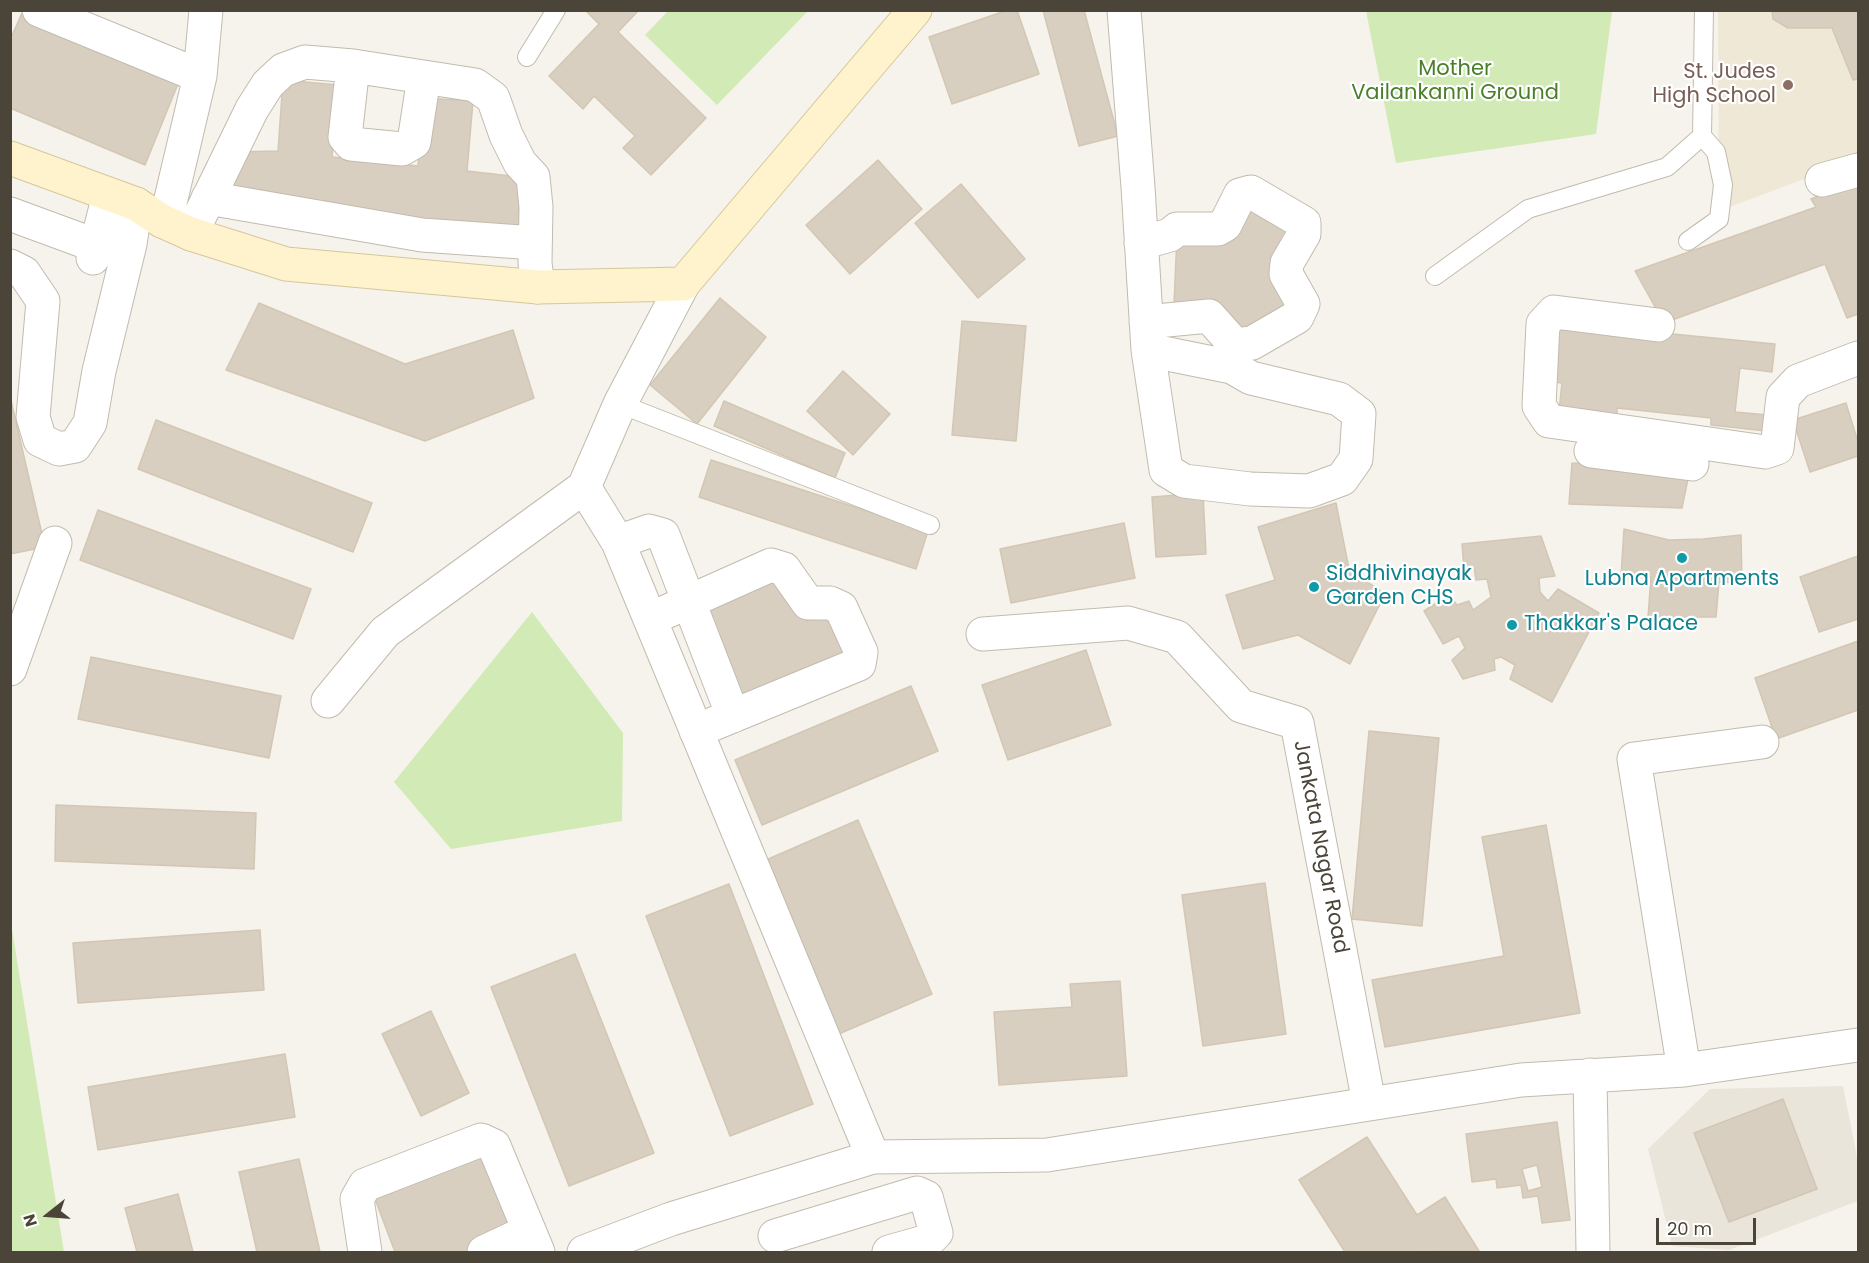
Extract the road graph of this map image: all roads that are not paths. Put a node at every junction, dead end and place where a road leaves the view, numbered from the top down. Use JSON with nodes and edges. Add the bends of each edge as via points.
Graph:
{"nodes":[{"id":1,"x":39,"y":10,"type":"edge"},
{"id":2,"x":206,"y":10,"type":"edge"},
{"id":3,"x":556,"y":10,"type":"edge"},
{"id":4,"x":915,"y":10,"type":"edge"},
{"id":5,"x":1124,"y":10,"type":"edge"},
{"id":6,"x":1704,"y":10,"type":"edge"},
{"id":7,"x":527,"y":57,"type":"dead end"},
{"id":8,"x":353,"y":66,"type":"junction"},
{"id":9,"x":200,"y":76,"type":"junction"},
{"id":10,"x":424,"y":77,"type":"junction"},
{"id":11,"x":1702,"y":136,"type":"junction"},
{"id":12,"x":10,"y":158,"type":"edge"},
{"id":13,"x":1858,"y":170,"type":"edge"},
{"id":14,"x":1822,"y":180,"type":"dead end"},
{"id":15,"x":208,"y":198,"type":"junction"},
{"id":16,"x":10,"y":214,"type":"edge"},
{"id":17,"x":150,"y":214,"type":"junction"},
{"id":18,"x":1688,"y":241,"type":"dead end"},
{"id":19,"x":535,"y":243,"type":"junction"},
{"id":20,"x":1141,"y":243,"type":"junction"},
{"id":21,"x":10,"y":266,"type":"edge"},
{"id":22,"x":1435,"y":276,"type":"dead end"},
{"id":23,"x":683,"y":284,"type":"junction"},
{"id":24,"x":538,"y":287,"type":"junction"},
{"id":25,"x":1658,"y":325,"type":"dead end"},
{"id":26,"x":1147,"y":336,"type":"junction"},
{"id":27,"x":1858,"y":358,"type":"edge"},
{"id":28,"x":620,"y":404,"type":"junction"},
{"id":29,"x":1591,"y":451,"type":"dead end"},
{"id":30,"x":1765,"y":452,"type":"junction"},
{"id":31,"x":584,"y":487,"type":"junction"},
{"id":32,"x":930,"y":525,"type":"dead end"},
{"id":33,"x":618,"y":542,"type":"junction"},
{"id":34,"x":55,"y":543,"type":"dead end"},
{"id":35,"x":688,"y":601,"type":"junction"},
{"id":36,"x":650,"y":619,"type":"junction"},
{"id":37,"x":982,"y":634,"type":"dead end"},
{"id":38,"x":10,"y":669,"type":"edge"},
{"id":39,"x":328,"y":701,"type":"dead end"},
{"id":40,"x":733,"y":716,"type":"junction"},
{"id":41,"x":696,"y":731,"type":"junction"},
{"id":42,"x":1762,"y":742,"type":"dead end"},
{"id":43,"x":1858,"y":1045,"type":"edge"},
{"id":44,"x":1684,"y":1070,"type":"junction"},
{"id":45,"x":1590,"y":1075,"type":"junction"},
{"id":46,"x":1369,"y":1103,"type":"junction"},
{"id":47,"x":873,"y":1157,"type":"junction"},
{"id":48,"x":762,"y":1192,"type":"junction"},
{"id":49,"x":533,"y":1242,"type":"edge"},
{"id":50,"x":778,"y":1244,"type":"edge"},
{"id":51,"x":365,"y":1252,"type":"edge"},
{"id":52,"x":484,"y":1252,"type":"edge"},
{"id":53,"x":584,"y":1252,"type":"edge"},
{"id":54,"x":889,"y":1252,"type":"edge"},
{"id":55,"x":1593,"y":1252,"type":"edge"}],
"edges":[{"from":1,"to":9,"type":"street"},
{"from":2,"to":9,"type":"street"},
{"from":3,"to":7,"type":"lane"},
{"from":4,"to":23,"type":"street"},
{"from":5,"to":20,"type":"street"},
{"from":6,"to":11,"type":"lane"},
{"from":8,"to":10,"type":"street"},
{"from":8,"to":10,"type":"street","via":[[345,137],[351,144],[402,149],[414,142]]},
{"from":8,"to":15,"type":"street","via":[[305,62],[283,70],[252,108]]},
{"from":9,"to":17,"type":"street","via":[[170,203]]},
{"from":10,"to":19,"type":"street","via":[[475,85],[493,98],[520,163],[533,177]]},
{"from":11,"to":18,"type":"lane","via":[[1716,152],[1723,185],[1719,219]]},
{"from":11,"to":22,"type":"lane","via":[[1667,167],[1528,209]]},
{"from":12,"to":17,"type":"street"},
{"from":13,"to":14,"type":"street"},
{"from":15,"to":17,"type":"street"},
{"from":15,"to":19,"type":"street","via":[[422,236]]},
{"from":16,"to":17,"type":"street","via":[[95,252]]},
{"from":17,"to":21,"type":"street","via":[[130,244],[90,423],[75,446],[59,449],[40,440],[33,417],[43,301],[24,273]]},
{"from":17,"to":24,"type":"street","via":[[286,264]]},
{"from":19,"to":24,"type":"street"},
{"from":20,"to":26,"type":"street"},
{"from":20,"to":26,"type":"street","via":[[1177,230],[1225,225],[1239,195],[1251,192],[1304,223],[1304,234],[1287,263],[1287,274],[1303,304],[1297,317],[1252,343],[1235,345],[1209,316]]},
{"from":23,"to":24,"type":"street"},
{"from":23,"to":28,"type":"street"},
{"from":25,"to":30,"type":"street","via":[[1554,312],[1544,324],[1539,406],[1549,421]]},
{"from":26,"to":26,"type":"street","via":[[1232,367],[1251,378],[1338,399],[1359,414],[1356,459],[1342,479],[1309,490],[1250,489],[1184,481],[1166,470]]},
{"from":27,"to":30,"type":"street","via":[[1798,381],[1783,397],[1778,448]]},
{"from":28,"to":31,"type":"street"},
{"from":28,"to":32,"type":"lane"},
{"from":29,"to":30,"type":"street","via":[[1756,472],[1761,471]]},
{"from":31,"to":33,"type":"street"},
{"from":31,"to":39,"type":"street","via":[[385,632]]},
{"from":33,"to":35,"type":"street","via":[[649,531],[663,535]]},
{"from":33,"to":36,"type":"street"},
{"from":34,"to":38,"type":"street"},
{"from":35,"to":36,"type":"street"},
{"from":35,"to":36,"type":"street"},
{"from":35,"to":40,"type":"street"},
{"from":35,"to":40,"type":"street","via":[[771,565],[784,569],[808,603],[830,603],[841,608],[861,652],[858,664]]},
{"from":36,"to":41,"type":"street"},
{"from":37,"to":46,"type":"street","name":"Jankata Nagar Road","via":[[1128,622],[1177,637],[1241,706],[1297,723]]},
{"from":40,"to":41,"type":"street"},
{"from":41,"to":47,"type":"street"},
{"from":42,"to":44,"type":"street","via":[[1634,759]]},
{"from":43,"to":44,"type":"street"},
{"from":44,"to":45,"type":"street"},
{"from":45,"to":46,"type":"street","via":[[1521,1080]]},
{"from":45,"to":55,"type":"street"},
{"from":46,"to":47,"type":"street","via":[[1047,1155]]},
{"from":47,"to":48,"type":"street"},
{"from":48,"to":50,"type":"street"},
{"from":48,"to":53,"type":"street","via":[[671,1219]]},
{"from":49,"to":51,"type":"street","via":[[494,1146],[481,1140],[364,1185],[357,1199]]},
{"from":49,"to":52,"type":"street"},
{"from":50,"to":54,"type":"street","via":[[917,1193],[926,1197],[936,1233],[928,1241]]}]}
